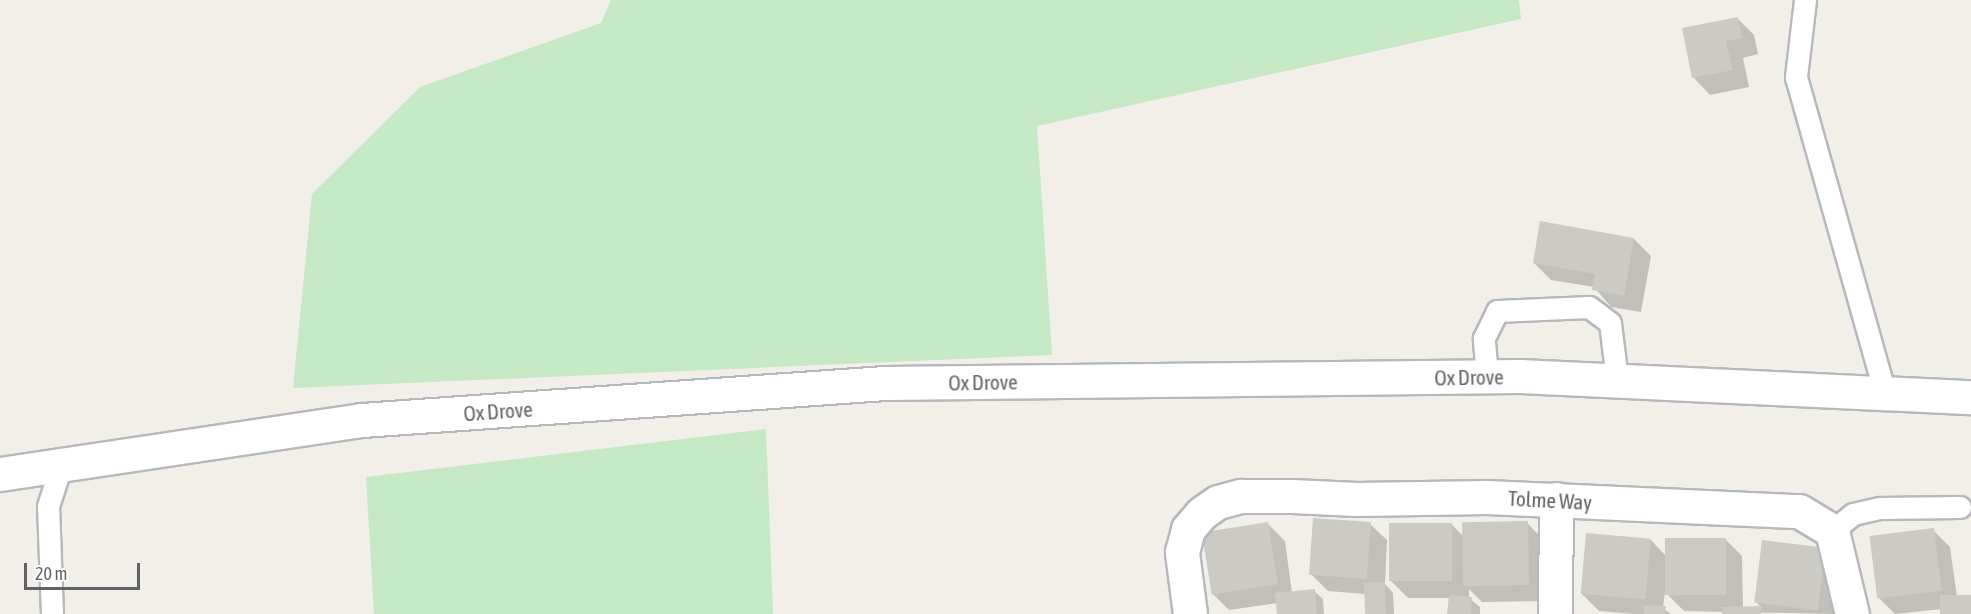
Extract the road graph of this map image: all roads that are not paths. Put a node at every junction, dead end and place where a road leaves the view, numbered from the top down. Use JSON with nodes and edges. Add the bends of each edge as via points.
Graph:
{"nodes":[{"id":1,"x":1804,"y":0,"type":"edge"},
{"id":2,"x":1487,"y":376,"type":"junction"},
{"id":3,"x":1617,"y":380,"type":"junction"},
{"id":4,"x":1885,"y":393,"type":"junction"},
{"id":5,"x":1971,"y":397,"type":"edge"},
{"id":6,"x":62,"y":463,"type":"junction"},
{"id":7,"x":0,"y":474,"type":"edge"},
{"id":8,"x":1557,"y":499,"type":"junction"},
{"id":9,"x":1960,"y":507,"type":"dead end"},
{"id":10,"x":1832,"y":531,"type":"junction"},
{"id":11,"x":52,"y":614,"type":"edge"},
{"id":12,"x":1190,"y":614,"type":"edge"},
{"id":13,"x":1555,"y":614,"type":"edge"},
{"id":14,"x":1852,"y":614,"type":"edge"}],
"edges":[{"from":1,"to":4,"type":"lane","via":[[1796,77]]},
{"from":2,"to":3,"type":"street","name":"Ox Drove"},
{"from":2,"to":3,"type":"lane","via":[[1484,338],[1497,311],[1589,308],[1610,323]]},
{"from":2,"to":6,"type":"street","name":"Ox Drove","via":[[885,383],[362,420]]},
{"from":3,"to":4,"type":"street","name":"Ox Drove"},
{"from":4,"to":5,"type":"street","name":"Ox Drove"},
{"from":6,"to":7,"type":"street","name":"Ox Drove"},
{"from":6,"to":11,"type":"lane","via":[[48,506]]},
{"from":8,"to":10,"type":"street","name":"Tolme Way","via":[[1799,511]]},
{"from":8,"to":12,"type":"street","name":"Tolme Way","via":[[1241,496],[1218,502],[1188,529],[1182,552]]},
{"from":8,"to":13,"type":"street"},
{"from":9,"to":10,"type":"lane","via":[[1880,508],[1852,514]]},
{"from":10,"to":14,"type":"street"}]}
